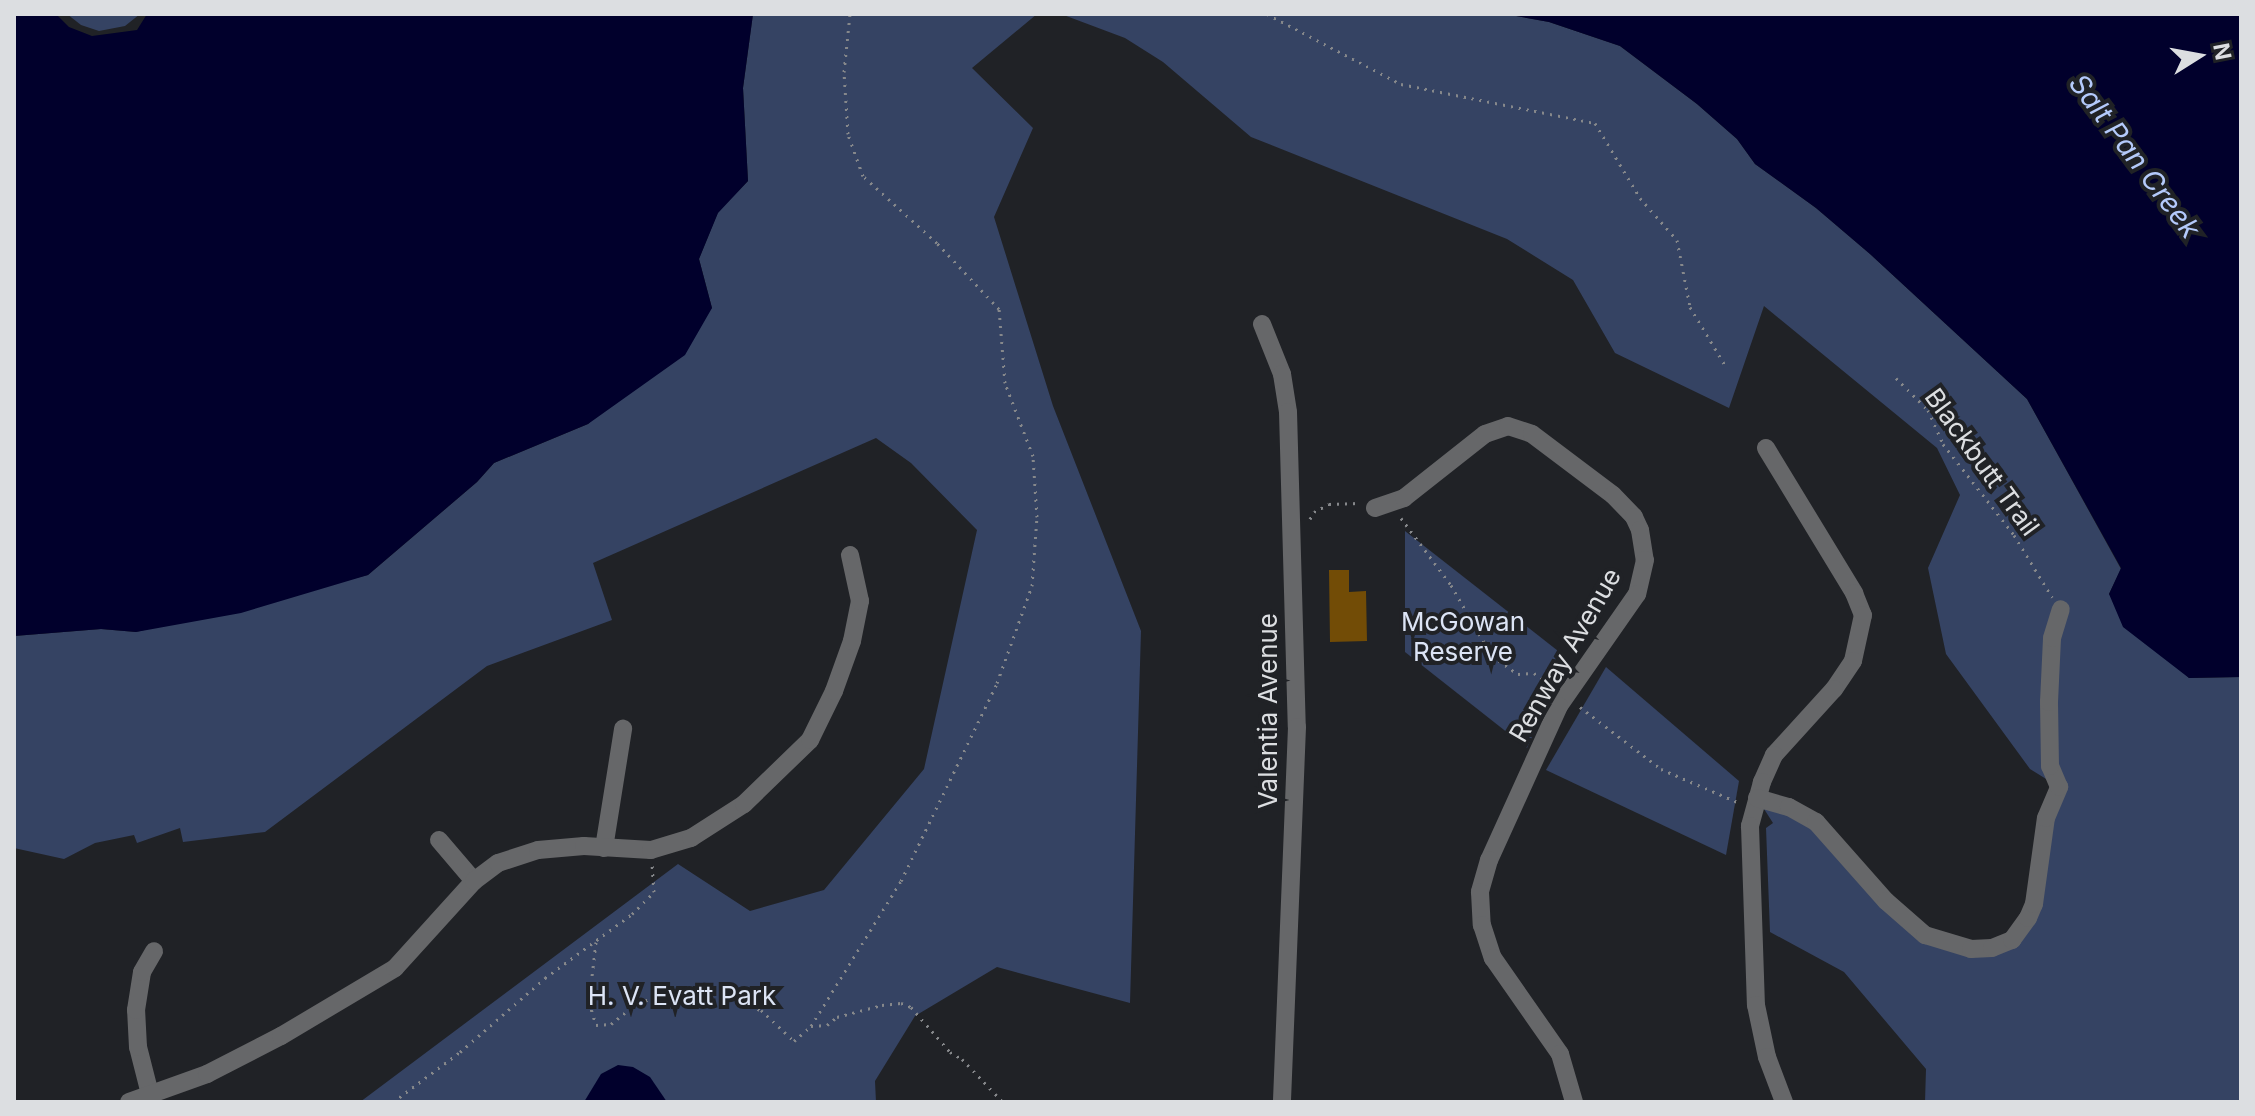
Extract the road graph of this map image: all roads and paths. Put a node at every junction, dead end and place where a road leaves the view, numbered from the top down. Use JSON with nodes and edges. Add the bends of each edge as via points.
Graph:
{"nodes":[{"id":1,"x":850,"y":14,"type":"edge"},
{"id":2,"x":1267,"y":14,"type":"edge"},
{"id":3,"x":1262,"y":324,"type":"dead end"},
{"id":4,"x":1725,"y":365,"type":"dead end"},
{"id":5,"x":1896,"y":378,"type":"dead end"},
{"id":6,"x":1766,"y":448,"type":"dead end"},
{"id":7,"x":1375,"y":508,"type":"joint"},
{"id":8,"x":1401,"y":518,"type":"dead end"},
{"id":9,"x":1308,"y":524,"type":"dead end"},
{"id":10,"x":850,"y":555,"type":"dead end"},
{"id":11,"x":2061,"y":609,"type":"joint"},
{"id":12,"x":1565,"y":696,"type":"junction"},
{"id":13,"x":623,"y":729,"type":"dead end"},
{"id":14,"x":1755,"y":803,"type":"junction"},
{"id":15,"x":439,"y":840,"type":"dead end"},
{"id":16,"x":604,"y":848,"type":"junction"},
{"id":17,"x":651,"y":850,"type":"junction"},
{"id":18,"x":474,"y":881,"type":"junction"},
{"id":19,"x":596,"y":942,"type":"junction"},
{"id":20,"x":154,"y":951,"type":"dead end"},
{"id":21,"x":811,"y":1026,"type":"junction"},
{"id":22,"x":150,"y":1094,"type":"junction"},
{"id":23,"x":129,"y":1102,"type":"edge"},
{"id":24,"x":393,"y":1102,"type":"edge"},
{"id":25,"x":1003,"y":1102,"type":"edge"},
{"id":26,"x":1282,"y":1102,"type":"edge"},
{"id":27,"x":1574,"y":1102,"type":"edge"},
{"id":28,"x":1784,"y":1102,"type":"edge"}],
"edges":[{"from":1,"to":21,"type":"path","via":[[844,72],[848,134],[863,176],[999,309],[1005,383],[1033,456],[1037,517],[1032,586],[997,683],[901,881]]},
{"from":2,"to":4,"type":"path","via":[[1401,84],[1595,123],[1640,198],[1677,240],[1690,307]]},
{"from":3,"to":26,"type":"street","name":"Valentia Avenue","via":[[1282,374],[1288,412],[1297,727]]},
{"from":5,"to":11,"type":"path","name":"Blackbutt Trail","via":[[1928,410],[1943,444],[2014,535]]},
{"from":6,"to":14,"type":"street","via":[[1854,593],[1863,628],[1853,661],[1780,746]]},
{"from":7,"to":9,"type":"path","via":[[1329,504],[1314,512]]},
{"from":7,"to":12,"type":"street","name":"Renway Avenue","via":[[1404,498],[1485,434],[1508,426],[1532,434],[1624,504],[1644,544],[1643,578]]},
{"from":8,"to":12,"type":"path","via":[[1451,585],[1492,656],[1518,674],[1534,673]]},
{"from":10,"to":17,"type":"street","via":[[860,601],[852,641],[810,740],[744,804],[691,838]]},
{"from":11,"to":14,"type":"street","via":[[2052,638],[2049,702],[2050,766],[2059,787],[2046,818],[2037,889],[2028,918],[2012,940],[1982,950],[1939,941],[1912,926],[1816,822],[1789,807]]},
{"from":12,"to":14,"type":"path","via":[[1661,769]]},
{"from":12,"to":27,"type":"street","name":"Renway Avenue","via":[[1489,860],[1480,908],[1493,958],[1560,1054]]},
{"from":13,"to":16,"type":"street"},
{"from":14,"to":28,"type":"street","via":[[1750,844],[1756,1005]]},
{"from":15,"to":18,"type":"street"},
{"from":16,"to":17,"type":"street"},
{"from":16,"to":18,"type":"street","via":[[538,850],[498,863]]},
{"from":17,"to":19,"type":"path","via":[[654,892]]},
{"from":18,"to":22,"type":"street","via":[[395,968],[244,1055]]},
{"from":19,"to":21,"type":"path","via":[[589,1002],[596,1025],[611,1024],[657,995],[689,990],[761,1010],[794,1041]]},
{"from":19,"to":24,"type":"path"},
{"from":20,"to":22,"type":"street","via":[[142,972],[136,1010],[138,1047]]},
{"from":21,"to":25,"type":"path","via":[[901,1003],[911,1007]]},
{"from":22,"to":23,"type":"street"}]}
